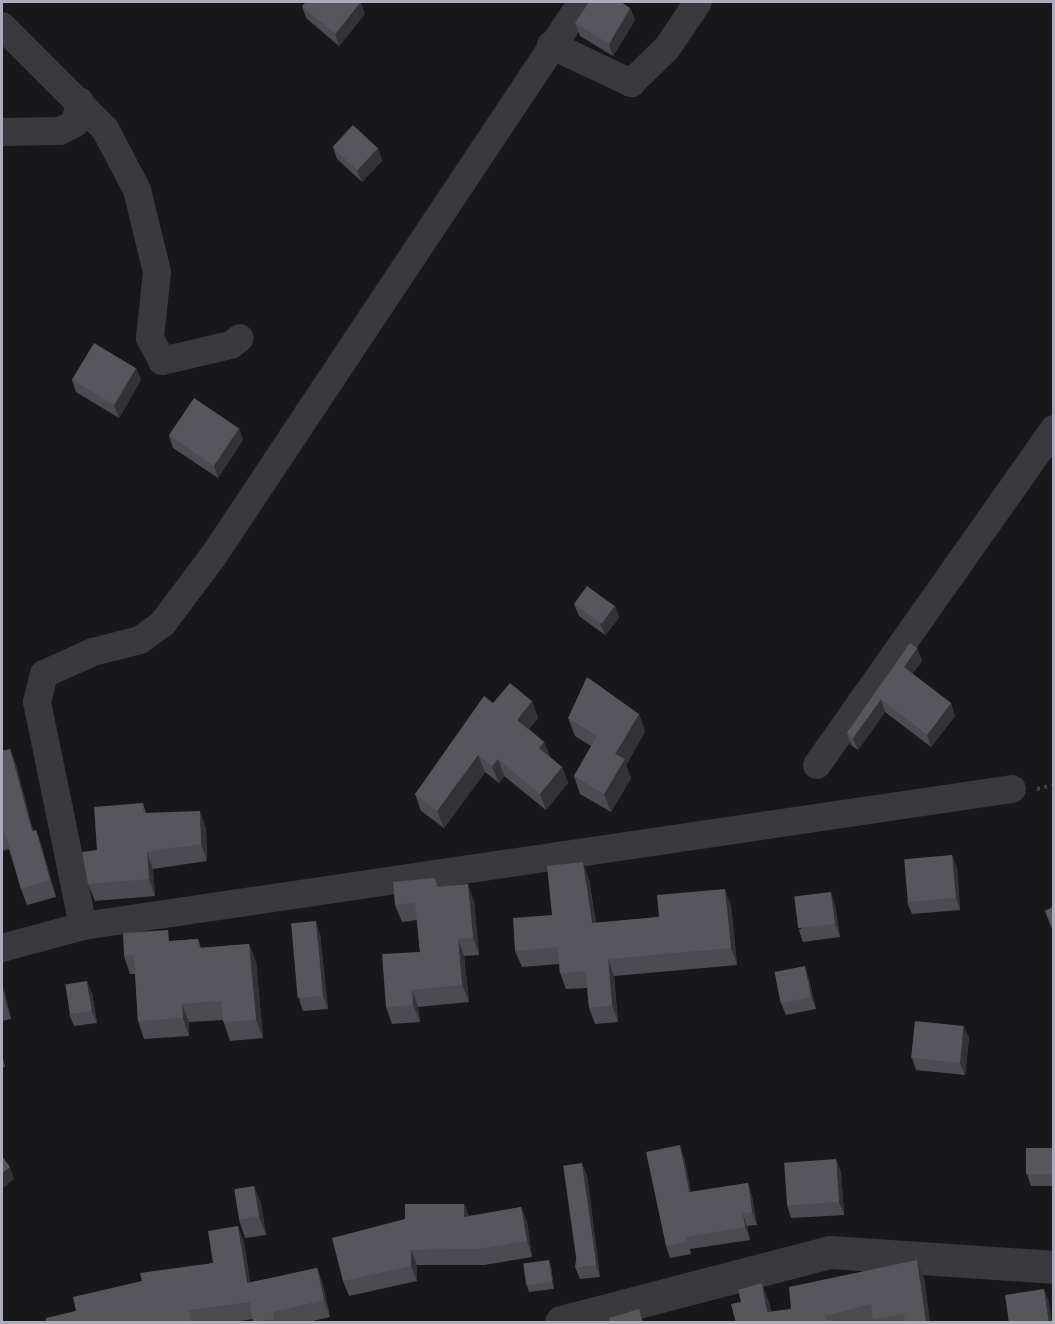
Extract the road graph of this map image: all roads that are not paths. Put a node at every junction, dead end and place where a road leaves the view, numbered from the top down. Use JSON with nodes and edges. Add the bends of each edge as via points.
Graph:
{"nodes":[{"id":1,"x":582,"y":2,"type":"edge"},
{"id":2,"x":698,"y":2,"type":"edge"},
{"id":3,"x":2,"y":26,"type":"edge"},
{"id":4,"x":551,"y":45,"type":"junction"},
{"id":5,"x":80,"y":102,"type":"junction"},
{"id":6,"x":2,"y":132,"type":"edge"},
{"id":7,"x":240,"y":338,"type":"dead end"},
{"id":8,"x":1053,"y":429,"type":"edge"},
{"id":9,"x":817,"y":765,"type":"dead end"},
{"id":10,"x":1012,"y":789,"type":"dead end"},
{"id":11,"x":83,"y":926,"type":"junction"},
{"id":12,"x":2,"y":948,"type":"edge"},
{"id":13,"x":1053,"y":1267,"type":"edge"},
{"id":14,"x":561,"y":1323,"type":"edge"}],
"edges":[{"from":1,"to":4,"type":"street"},
{"from":2,"to":4,"type":"street","via":[[667,48],[631,83]]},
{"from":3,"to":5,"type":"street"},
{"from":4,"to":11,"type":"street","via":[[234,526],[163,622],[140,640],[93,652],[44,674],[37,702]]},
{"from":5,"to":6,"type":"street","via":[[75,123],[60,130]]},
{"from":5,"to":7,"type":"street","via":[[105,129],[137,190],[157,272],[150,338],[162,361],[231,345]]},
{"from":8,"to":9,"type":"street"},
{"from":10,"to":11,"type":"street"},
{"from":11,"to":12,"type":"street"},
{"from":13,"to":14,"type":"street","via":[[830,1252]]}]}
